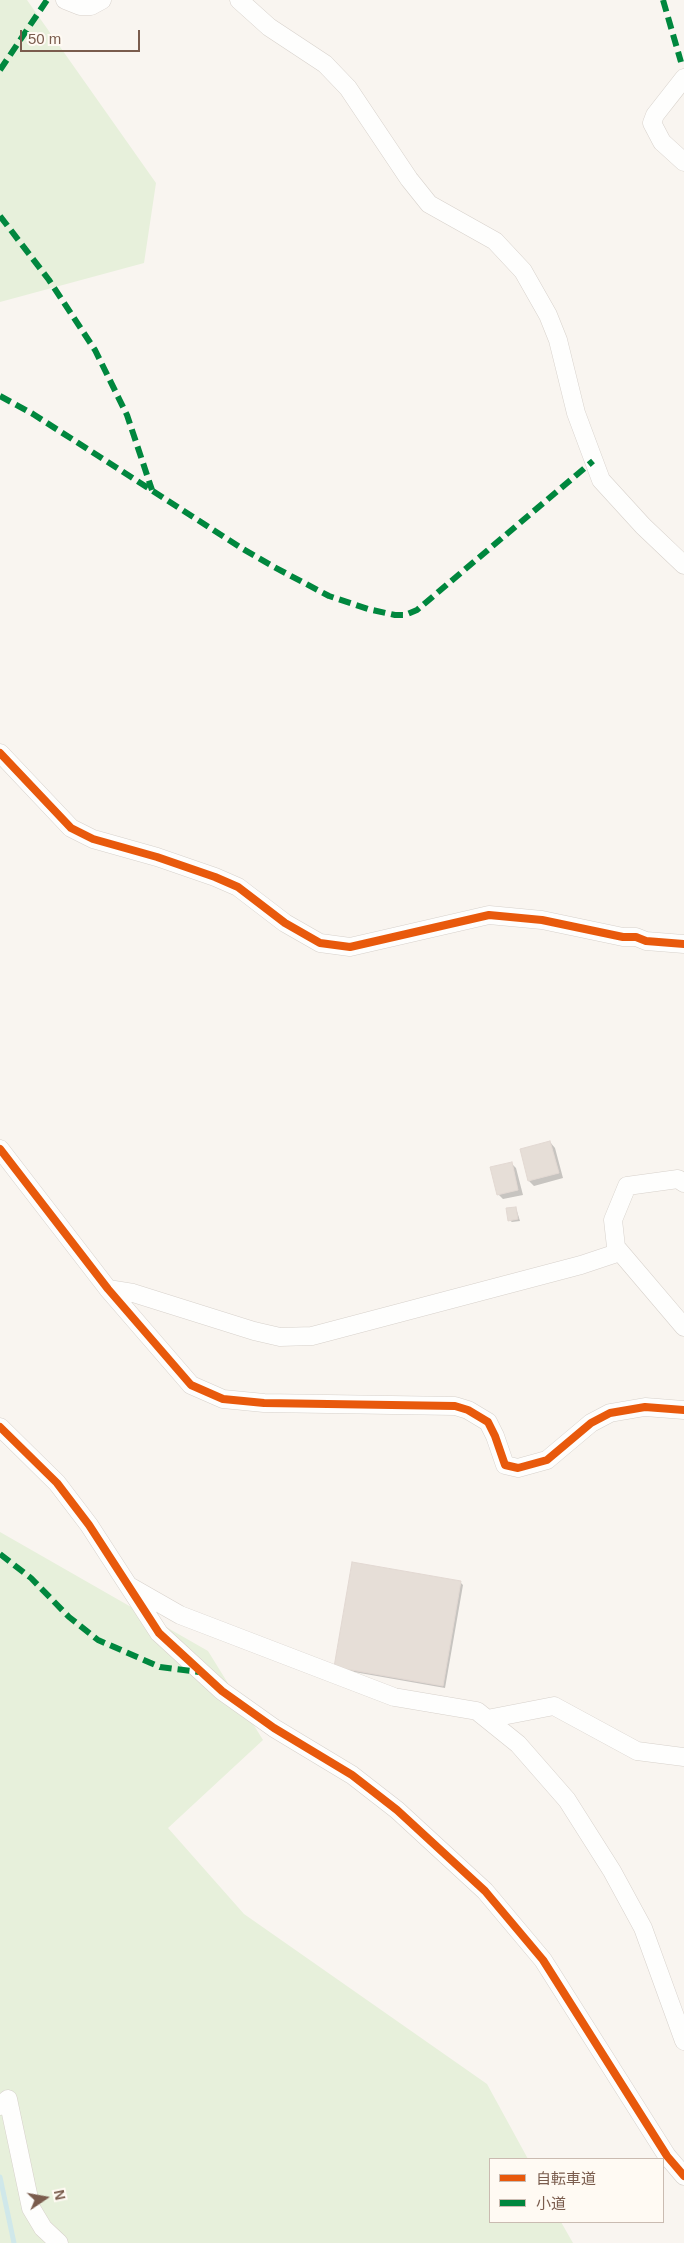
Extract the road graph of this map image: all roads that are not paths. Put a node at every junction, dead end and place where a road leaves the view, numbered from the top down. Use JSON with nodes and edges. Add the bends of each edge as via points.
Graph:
{"nodes":[{"id":1,"x":65,"y":0,"type":"edge"},
{"id":2,"x":102,"y":0,"type":"edge"},
{"id":3,"x":239,"y":0,"type":"edge"},
{"id":4,"x":684,"y":78,"type":"edge"},
{"id":5,"x":684,"y":162,"type":"edge"},
{"id":6,"x":684,"y":565,"type":"edge"},
{"id":7,"x":0,"y":753,"type":"edge"},
{"id":8,"x":684,"y":944,"type":"edge"},
{"id":9,"x":0,"y":1149,"type":"edge"},
{"id":10,"x":684,"y":1183,"type":"edge"},
{"id":11,"x":620,"y":1252,"type":"junction"},
{"id":12,"x":108,"y":1289,"type":"junction"},
{"id":13,"x":684,"y":1327,"type":"edge"},
{"id":14,"x":684,"y":1410,"type":"edge"},
{"id":15,"x":0,"y":1427,"type":"edge"},
{"id":16,"x":126,"y":1584,"type":"junction"},
{"id":17,"x":487,"y":1719,"type":"junction"},
{"id":18,"x":684,"y":1757,"type":"edge"},
{"id":19,"x":684,"y":2042,"type":"edge"},
{"id":20,"x":0,"y":2106,"type":"edge"},
{"id":21,"x":684,"y":2176,"type":"edge"},
{"id":22,"x":59,"y":2243,"type":"edge"}],
"edges":[{"from":1,"to":2,"type":"street","via":[[80,6],[91,6]]},
{"from":3,"to":6,"type":"street","via":[[269,27],[325,64],[348,88],[409,180],[429,204],[495,240],[523,271],[558,340],[576,413],[601,480]]},
{"from":4,"to":5,"type":"street","via":[[652,123],[662,142]]},
{"from":7,"to":8,"type":"street","via":[[71,828],[93,840],[216,876],[238,887],[285,923],[320,943],[350,947],[489,915],[542,920],[646,941]]},
{"from":9,"to":12,"type":"street"},
{"from":10,"to":11,"type":"street","via":[[678,1179],[627,1186],[613,1220],[616,1247]]},
{"from":11,"to":12,"type":"street","via":[[572,1268],[312,1336],[280,1337],[133,1293]]},
{"from":11,"to":13,"type":"street"},
{"from":12,"to":14,"type":"street","via":[[191,1385],[223,1399],[264,1403],[455,1406],[488,1422],[505,1465],[518,1468],[547,1460],[591,1424],[610,1413],[645,1407]]},
{"from":15,"to":16,"type":"street","via":[[57,1483]]},
{"from":16,"to":17,"type":"street","via":[[180,1615],[394,1697],[477,1711]]},
{"from":16,"to":21,"type":"street","via":[[159,1633],[222,1691],[274,1728],[360,1781],[397,1810],[485,1891],[543,1960],[662,2148]]},
{"from":17,"to":18,"type":"street","via":[[554,1706],[637,1752]]},
{"from":17,"to":19,"type":"street","via":[[518,1744],[567,1800],[612,1871],[643,1928]]},
{"from":20,"to":22,"type":"street","via":[[8,2099],[31,2208],[43,2228]]}]}
